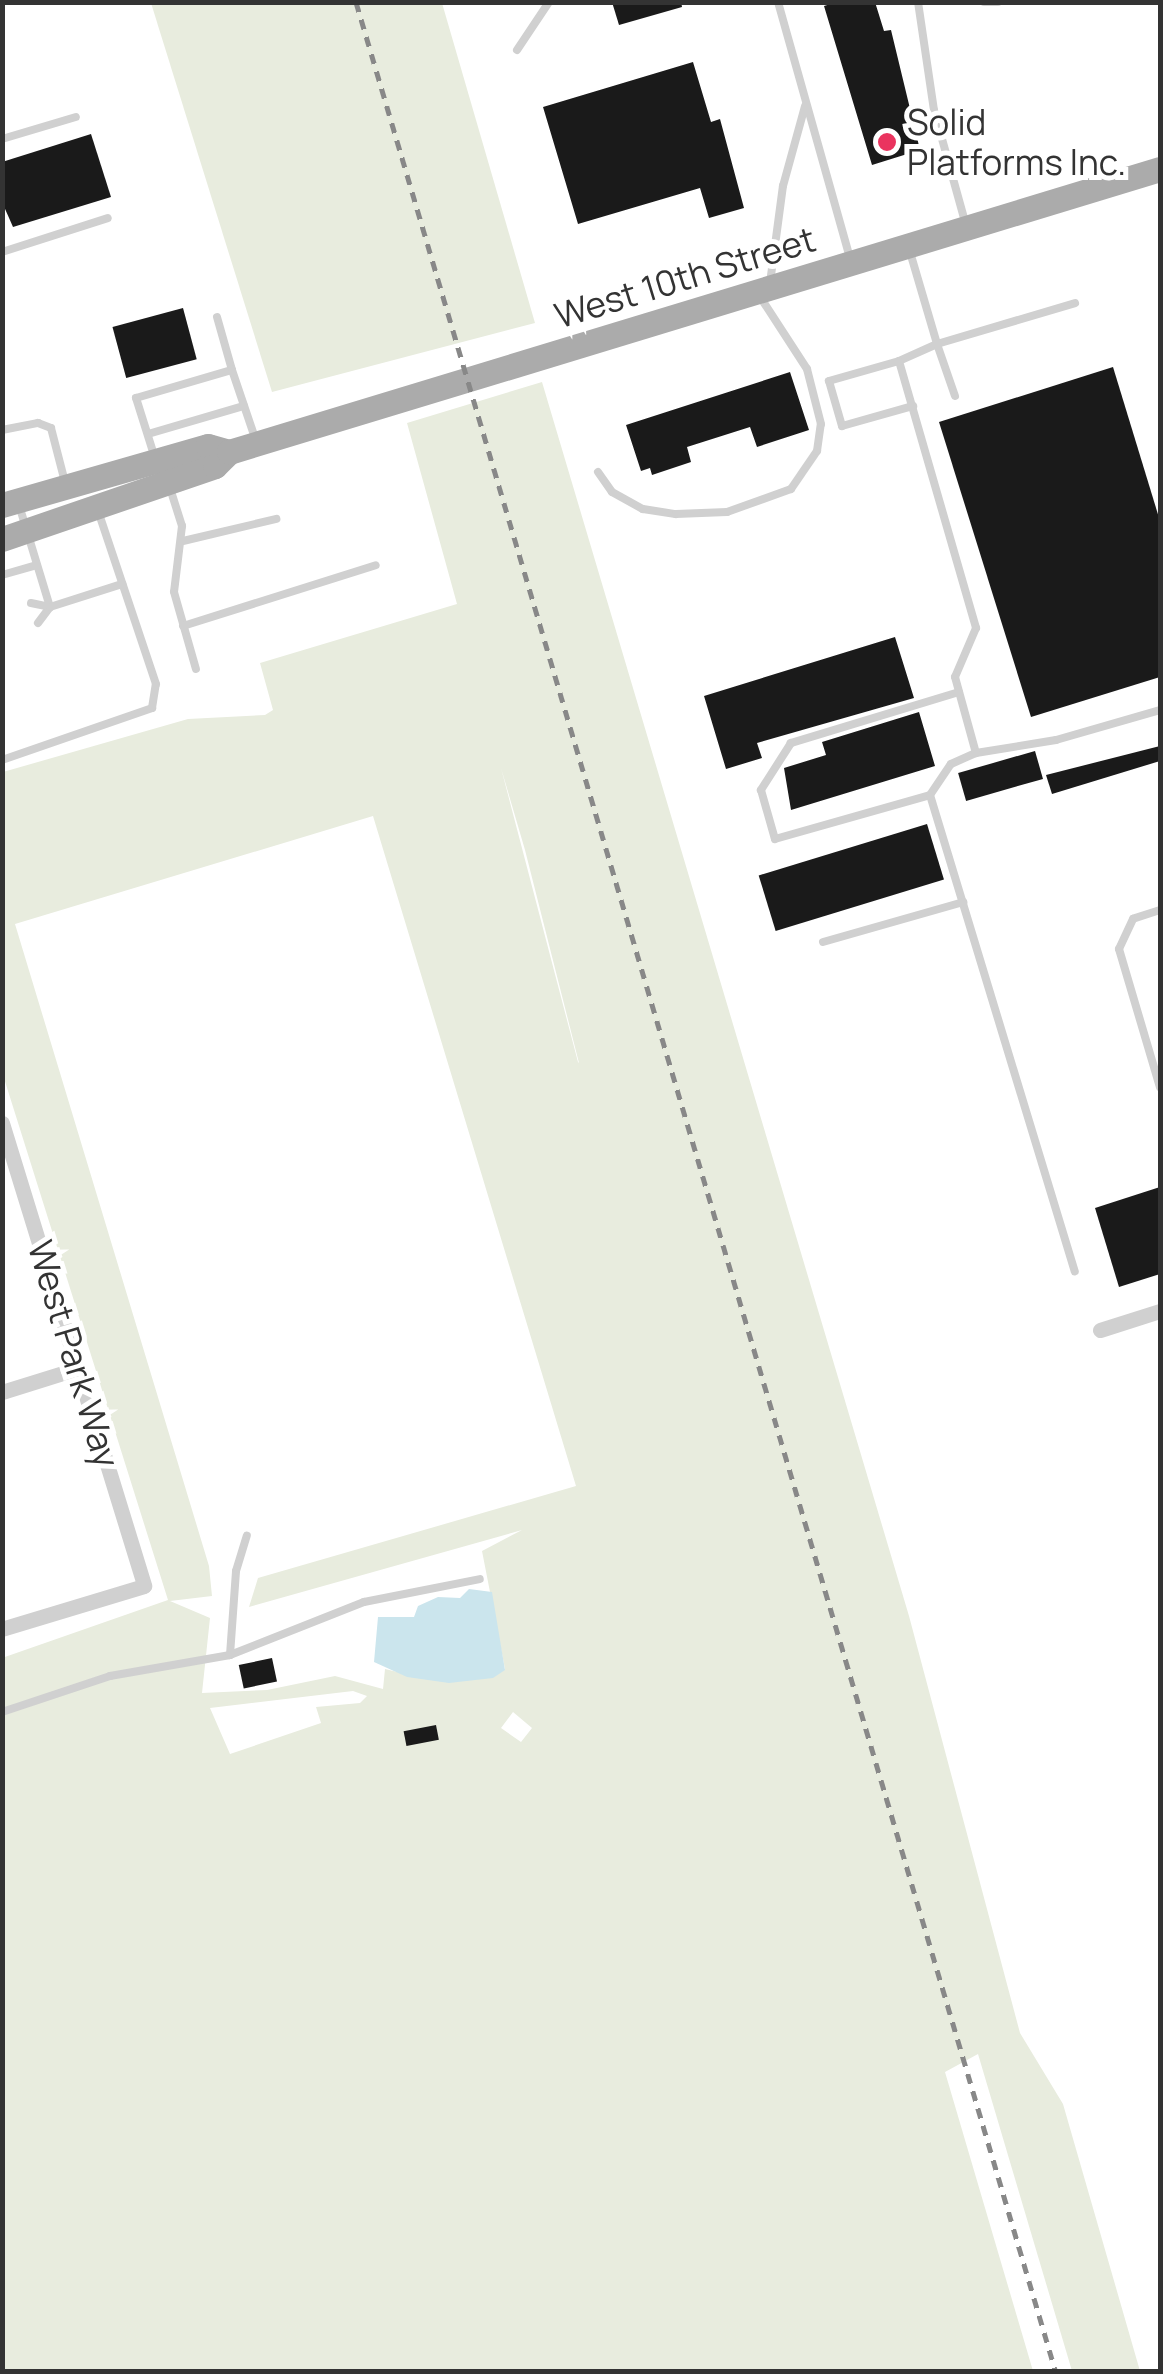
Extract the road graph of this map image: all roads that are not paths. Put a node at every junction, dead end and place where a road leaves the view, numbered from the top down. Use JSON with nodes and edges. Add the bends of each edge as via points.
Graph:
{"nodes":[{"id":1,"x":549,"y":2,"type":"edge"},
{"id":2,"x":778,"y":2,"type":"edge"},
{"id":3,"x":918,"y":2,"type":"edge"},
{"id":4,"x":984,"y":2,"type":"edge"},
{"id":5,"x":998,"y":2,"type":"edge"},
{"id":6,"x":517,"y":50,"type":"dead end"},
{"id":7,"x":805,"y":104,"type":"junction"},
{"id":8,"x":76,"y":117,"type":"dead end"},
{"id":9,"x":2,"y":140,"type":"edge"},
{"id":10,"x":1160,"y":168,"type":"edge"},
{"id":11,"x":108,"y":218,"type":"dead end"},
{"id":12,"x":967,"y":229,"type":"junction"},
{"id":13,"x":909,"y":247,"type":"junction"},
{"id":14,"x":2,"y":252,"type":"edge"},
{"id":15,"x":851,"y":264,"type":"junction"},
{"id":16,"x":763,"y":290,"type":"junction"},
{"id":17,"x":1074,"y":303,"type":"dead end"},
{"id":18,"x":217,"y":318,"type":"dead end"},
{"id":19,"x":938,"y":344,"type":"junction"},
{"id":20,"x":899,"y":361,"type":"junction"},
{"id":21,"x":232,"y":370,"type":"junction"},
{"id":22,"x":186,"y":384,"type":"junction"},
{"id":23,"x":161,"y":391,"type":"junction"},
{"id":24,"x":188,"y":394,"type":"dead end"},
{"id":25,"x":955,"y":396,"type":"dead end"},
{"id":26,"x":164,"y":401,"type":"dead end"},
{"id":27,"x":244,"y":406,"type":"junction"},
{"id":28,"x":912,"y":406,"type":"junction"},
{"id":29,"x":2,"y":430,"type":"edge"},
{"id":30,"x":148,"y":434,"type":"junction"},
{"id":31,"x":257,"y":444,"type":"junction"},
{"id":32,"x":162,"y":472,"type":"junction"},
{"id":33,"x":598,"y":472,"type":"dead end"},
{"id":34,"x":66,"y":487,"type":"junction"},
{"id":35,"x":10,"y":503,"type":"edge"},
{"id":36,"x":96,"y":507,"type":"junction"},
{"id":37,"x":276,"y":519,"type":"dead end"},
{"id":38,"x":14,"y":535,"type":"edge"},
{"id":39,"x":183,"y":541,"type":"junction"},
{"id":40,"x":36,"y":565,"type":"junction"},
{"id":41,"x":376,"y":565,"type":"dead end"},
{"id":42,"x":2,"y":575,"type":"edge"},
{"id":43,"x":122,"y":584,"type":"junction"},
{"id":44,"x":31,"y":603,"type":"dead end"},
{"id":45,"x":50,"y":607,"type":"junction"},
{"id":46,"x":38,"y":624,"type":"dead end"},
{"id":47,"x":183,"y":626,"type":"junction"},
{"id":48,"x":196,"y":669,"type":"dead end"},
{"id":49,"x":959,"y":692,"type":"junction"},
{"id":50,"x":1160,"y":710,"type":"edge"},
{"id":51,"x":976,"y":753,"type":"junction"},
{"id":52,"x":2,"y":760,"type":"edge"},
{"id":53,"x":930,"y":796,"type":"junction"},
{"id":54,"x":963,"y":902,"type":"junction"},
{"id":55,"x":1160,"y":910,"type":"edge"},
{"id":56,"x":823,"y":942,"type":"dead end"},
{"id":57,"x":1160,"y":1087,"type":"edge"},
{"id":58,"x":2,"y":1123,"type":"edge"},
{"id":59,"x":1075,"y":1271,"type":"dead end"},
{"id":60,"x":1160,"y":1312,"type":"edge"},
{"id":61,"x":1100,"y":1330,"type":"dead end"},
{"id":62,"x":79,"y":1368,"type":"junction"},
{"id":63,"x":2,"y":1392,"type":"edge"},
{"id":64,"x":247,"y":1536,"type":"dead end"},
{"id":65,"x":480,"y":1578,"type":"dead end"},
{"id":66,"x":2,"y":1628,"type":"edge"},
{"id":67,"x":230,"y":1655,"type":"junction"},
{"id":68,"x":2,"y":1712,"type":"edge"}],
"edges":[{"from":1,"to":6,"type":"lane"},
{"from":2,"to":7,"type":"lane"},
{"from":3,"to":12,"type":"lane","via":[[934,110]]},
{"from":4,"to":5,"type":"lane"},
{"from":7,"to":15,"type":"lane"},
{"from":7,"to":16,"type":"lane"},
{"from":8,"to":9,"type":"lane"},
{"from":10,"to":12,"type":"main road","name":"West 10th Street"},
{"from":11,"to":14,"type":"lane"},
{"from":12,"to":13,"type":"main road","name":"West 10th Street"},
{"from":13,"to":15,"type":"main road","name":"West 10th Street"},
{"from":13,"to":19,"type":"lane"},
{"from":15,"to":16,"type":"main road","name":"West 10th Street"},
{"from":16,"to":31,"type":"main road","name":"West 10th Street"},
{"from":16,"to":33,"type":"lane","via":[[807,370],[821,424],[818,451],[791,489],[727,512],[676,514],[643,509],[612,492]]},
{"from":17,"to":19,"type":"lane"},
{"from":18,"to":21,"type":"lane"},
{"from":19,"to":20,"type":"lane"},
{"from":19,"to":25,"type":"lane"},
{"from":20,"to":28,"type":"lane"},
{"from":20,"to":28,"type":"lane","via":[[829,382],[842,426]]},
{"from":21,"to":22,"type":"lane"},
{"from":21,"to":27,"type":"lane"},
{"from":22,"to":23,"type":"lane"},
{"from":22,"to":24,"type":"lane"},
{"from":23,"to":26,"type":"lane"},
{"from":23,"to":30,"type":"lane","via":[[136,398]]},
{"from":27,"to":30,"type":"lane"},
{"from":27,"to":31,"type":"lane"},
{"from":28,"to":49,"type":"lane","via":[[976,628],[954,677]]},
{"from":29,"to":34,"type":"lane","via":[[38,423],[50,428]]},
{"from":30,"to":32,"type":"lane"},
{"from":31,"to":32,"type":"main road","name":"West 10th Street","via":[[230,452],[208,446]]},
{"from":32,"to":34,"type":"main road","name":"West 10th Street"},
{"from":32,"to":36,"type":"main road","name":"West 10th Street"},
{"from":32,"to":39,"type":"lane"},
{"from":34,"to":35,"type":"main road","name":"West 10th Street"},
{"from":35,"to":38,"type":"lane"},
{"from":36,"to":38,"type":"main road","name":"West 10th Street"},
{"from":36,"to":43,"type":"lane"},
{"from":37,"to":39,"type":"lane"},
{"from":38,"to":40,"type":"lane"},
{"from":39,"to":47,"type":"lane","via":[[174,592]]},
{"from":40,"to":42,"type":"lane"},
{"from":40,"to":45,"type":"lane"},
{"from":41,"to":47,"type":"lane"},
{"from":43,"to":45,"type":"lane"},
{"from":43,"to":52,"type":"lane","via":[[156,684],[152,708]]},
{"from":44,"to":45,"type":"lane"},
{"from":45,"to":46,"type":"lane"},
{"from":47,"to":48,"type":"lane"},
{"from":49,"to":51,"type":"lane"},
{"from":49,"to":53,"type":"lane","via":[[790,743],[760,790],[775,839]]},
{"from":50,"to":51,"type":"lane","via":[[1056,740]]},
{"from":51,"to":53,"type":"lane","via":[[951,764]]},
{"from":53,"to":54,"type":"lane"},
{"from":54,"to":56,"type":"lane"},
{"from":54,"to":59,"type":"lane"},
{"from":55,"to":57,"type":"lane","via":[[1133,919],[1122,934],[1120,955]]},
{"from":58,"to":62,"type":"street","name":"West Park Way"},
{"from":60,"to":61,"type":"street"},
{"from":62,"to":63,"type":"street"},
{"from":62,"to":66,"type":"street","name":"West Park Way","via":[[144,1586]]},
{"from":64,"to":67,"type":"lane","via":[[236,1571]]},
{"from":65,"to":67,"type":"lane","via":[[364,1602]]},
{"from":67,"to":68,"type":"lane","via":[[110,1676]]}]}
